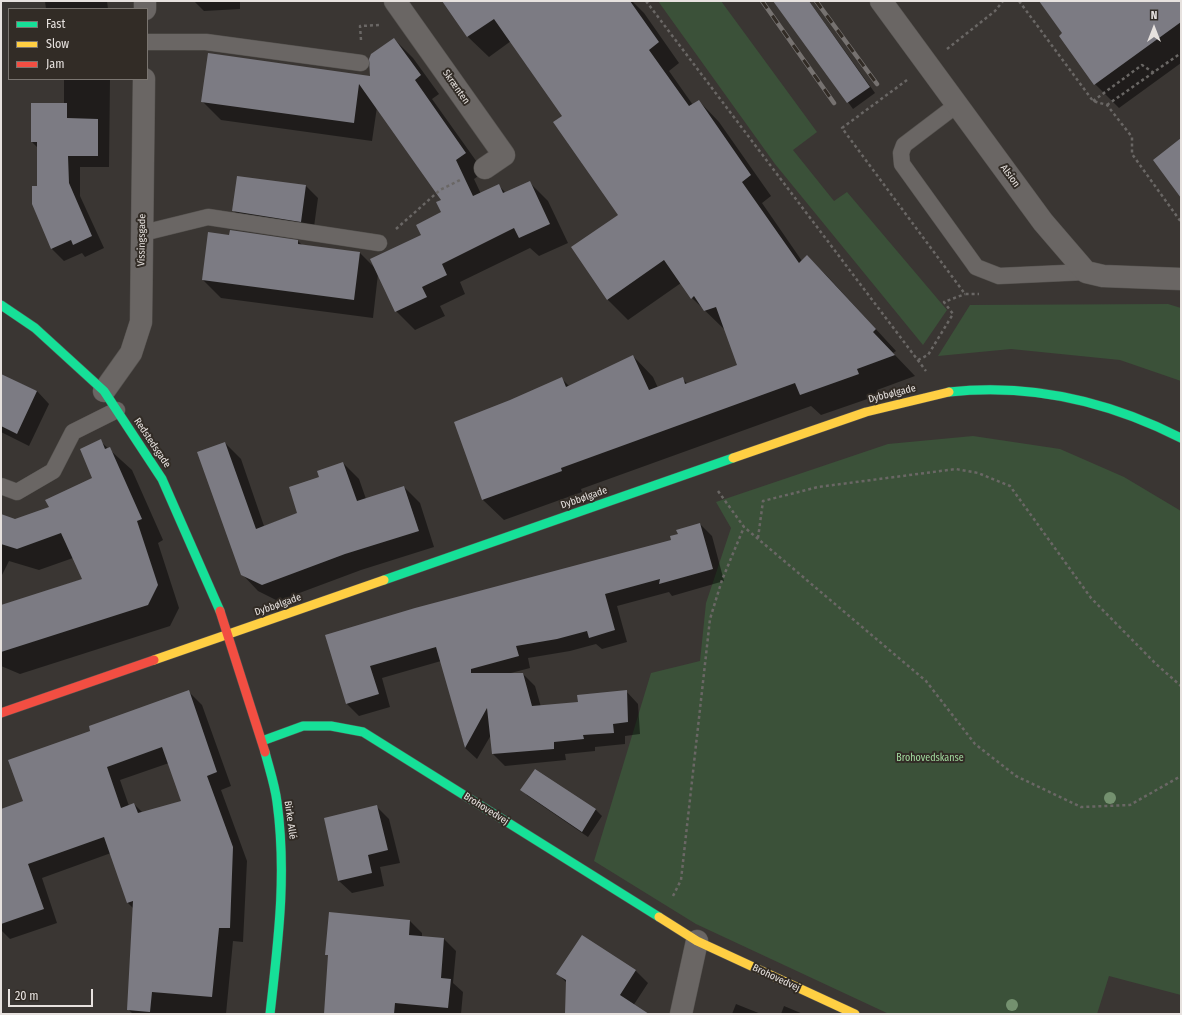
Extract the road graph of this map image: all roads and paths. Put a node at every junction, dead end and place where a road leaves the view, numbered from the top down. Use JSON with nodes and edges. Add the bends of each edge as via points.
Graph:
{"nodes":[{"id":1,"x":395,"y":1,"type":"edge"},
{"id":2,"x":646,"y":1,"type":"edge"},
{"id":3,"x":881,"y":1,"type":"edge"},
{"id":4,"x":1003,"y":1,"type":"edge"},
{"id":5,"x":1019,"y":1,"type":"edge"},
{"id":6,"x":410,"y":22,"type":"junction"},
{"id":7,"x":148,"y":42,"type":"edge"},
{"id":8,"x":1181,"y":53,"type":"edge"},
{"id":9,"x":361,"y":63,"type":"joint"},
{"id":10,"x":928,"y":64,"type":"junction"},
{"id":11,"x":1154,"y":73,"type":"junction"},
{"id":12,"x":144,"y":80,"type":"edge"},
{"id":13,"x":1093,"y":101,"type":"junction"},
{"id":14,"x":958,"y":104,"type":"junction"},
{"id":15,"x":1107,"y":104,"type":"junction"},
{"id":16,"x":485,"y":168,"type":"joint"},
{"id":17,"x":1181,"y":222,"type":"edge"},
{"id":18,"x":142,"y":232,"type":"junction"},
{"id":19,"x":379,"y":243,"type":"joint"},
{"id":20,"x":1086,"y":272,"type":"junction"},
{"id":21,"x":1181,"y":279,"type":"edge"},
{"id":22,"x":965,"y":294,"type":"junction"},
{"id":23,"x":980,"y":294,"type":"dead end"},
{"id":24,"x":1,"y":305,"type":"edge"},
{"id":25,"x":918,"y":360,"type":"junction"},
{"id":26,"x":104,"y":391,"type":"junction"},
{"id":27,"x":944,"y":393,"type":"junction"},
{"id":28,"x":116,"y":410,"type":"junction"},
{"id":29,"x":1181,"y":438,"type":"edge"},
{"id":30,"x":707,"y":467,"type":"junction"},
{"id":31,"x":1,"y":486,"type":"edge"},
{"id":32,"x":744,"y":527,"type":"junction"},
{"id":33,"x":758,"y":538,"type":"junction"},
{"id":34,"x":229,"y":634,"type":"junction"},
{"id":35,"x":1181,"y":686,"type":"edge"},
{"id":36,"x":1,"y":713,"type":"edge"},
{"id":37,"x":262,"y":741,"type":"junction"},
{"id":38,"x":1181,"y":776,"type":"edge"},
{"id":39,"x":660,"y":919,"type":"junction"},
{"id":40,"x":697,"y":941,"type":"junction"},
{"id":41,"x":270,"y":1014,"type":"edge"},
{"id":42,"x":682,"y":1014,"type":"edge"},
{"id":43,"x":856,"y":1014,"type":"edge"}],
"edges":[{"from":1,"to":6,"type":"street","name":"Skrænten"},
{"from":2,"to":25,"type":"path"},
{"from":3,"to":10,"type":"street","name":"Alsion"},
{"from":4,"to":10,"type":"path","via":[[995,11]]},
{"from":5,"to":13,"type":"path"},
{"from":6,"to":9,"type":"path","via":[[360,26]]},
{"from":6,"to":16,"type":"street","name":"Skrænten","via":[[504,155]]},
{"from":7,"to":9,"type":"lane","via":[[206,42]]},
{"from":8,"to":11,"type":"path"},
{"from":10,"to":14,"type":"street","name":"Alsion"},
{"from":10,"to":22,"type":"path","via":[[842,128]]},
{"from":11,"to":13,"type":"path","via":[[1142,65]]},
{"from":11,"to":15,"type":"path"},
{"from":12,"to":18,"type":"street","name":"Vissingsgade"},
{"from":13,"to":15,"type":"path"},
{"from":14,"to":20,"type":"street","name":"Alsion","via":[[1043,222]]},
{"from":14,"to":20,"type":"lane","via":[[904,144],[902,164],[976,267],[999,276]]},
{"from":15,"to":17,"type":"path","via":[[1132,138],[1132,154]]},
{"from":16,"to":19,"type":"path","via":[[440,190]]},
{"from":18,"to":19,"type":"lane","via":[[208,216]]},
{"from":18,"to":26,"type":"street","name":"Vissingsgade","via":[[141,322],[131,353]]},
{"from":20,"to":21,"type":"street","via":[[1102,276]]},
{"from":22,"to":23,"type":"path"},
{"from":22,"to":25,"type":"path","via":[[944,302],[953,314],[928,355]]},
{"from":24,"to":26,"type":"street","name":"Redstedsgade","via":[[36,328]]},
{"from":25,"to":27,"type":"path"},
{"from":26,"to":28,"type":"street","name":"Redstedsgade"},
{"from":27,"to":29,"type":"street","name":"Dybbølgade","via":[[998,389],[1054,392],[1107,405],[1158,425]]},
{"from":27,"to":30,"type":"street","name":"Dybbølgade","via":[[866,412]]},
{"from":28,"to":31,"type":"lane","via":[[73,432],[53,471],[16,492]]},
{"from":28,"to":34,"type":"street","name":"Redstedsgade","via":[[162,478]]},
{"from":30,"to":32,"type":"path","via":[[717,489]]},
{"from":30,"to":34,"type":"street","name":"Dybbølgade"},
{"from":32,"to":33,"type":"path"},
{"from":32,"to":39,"type":"path","via":[[722,580],[710,619],[681,880]]},
{"from":33,"to":35,"type":"path","via":[[763,501],[818,487],[956,469],[978,473],[1010,486],[1091,598]]},
{"from":33,"to":38,"type":"path","via":[[926,681],[975,744],[1016,776],[1081,807],[1130,805]]},
{"from":34,"to":36,"type":"street","name":"Dybbølgade"},
{"from":34,"to":37,"type":"street","name":"Birke Allé"},
{"from":37,"to":39,"type":"street","name":"Brohovedvej","via":[[303,726],[331,726],[363,732]]},
{"from":37,"to":41,"type":"street","name":"Birke Allé","via":[[277,800],[282,846],[282,903]]},
{"from":39,"to":40,"type":"street","name":"Brohovedvej"},
{"from":40,"to":42,"type":"street"},
{"from":40,"to":43,"type":"street","name":"Brohovedvej"}]}
